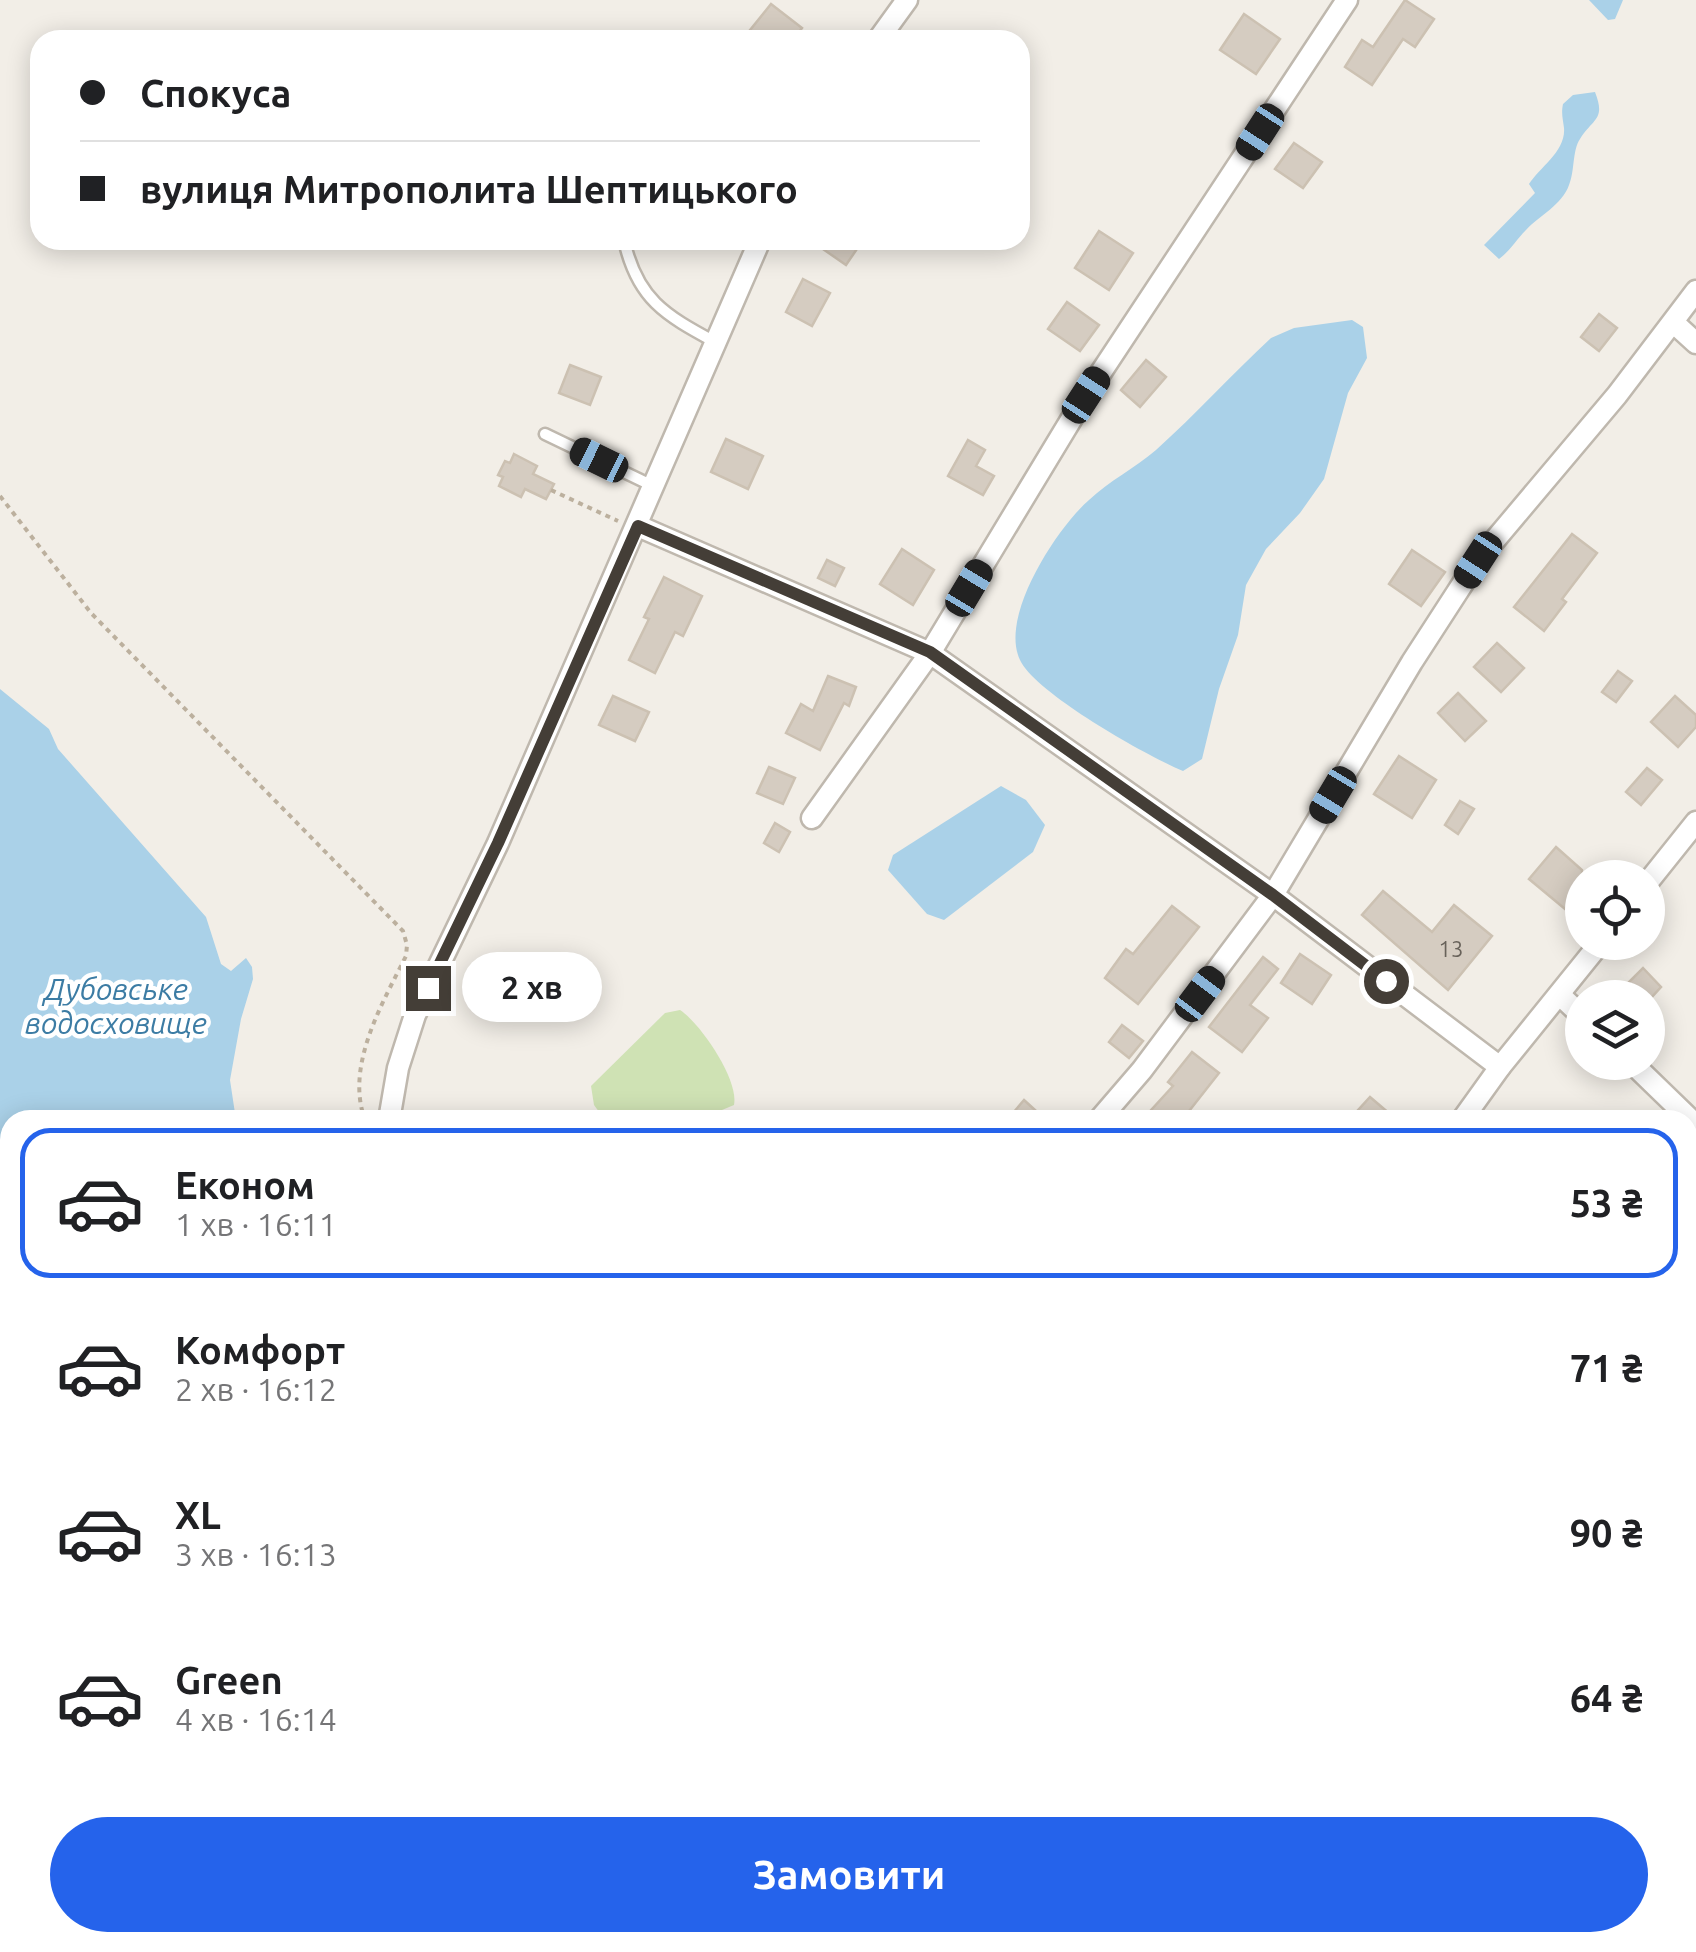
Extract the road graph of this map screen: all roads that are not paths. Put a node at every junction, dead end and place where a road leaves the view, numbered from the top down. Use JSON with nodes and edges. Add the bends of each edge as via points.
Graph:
{"nodes":[{"id":1,"x":906,"y":0,"type":"edge"},
{"id":2,"x":1347,"y":0,"type":"edge"},
{"id":3,"x":885,"y":30,"type":"edge"},
{"id":4,"x":627,"y":250,"type":"edge"},
{"id":5,"x":756,"y":250,"type":"edge"},
{"id":6,"x":1696,"y":291,"type":"edge"},
{"id":7,"x":1674,"y":323,"type":"junction"},
{"id":8,"x":715,"y":342,"type":"junction"},
{"id":9,"x":1696,"y":343,"type":"edge"},
{"id":10,"x":545,"y":434,"type":"dead end"},
{"id":11,"x":654,"y":487,"type":"junction"},
{"id":12,"x":637,"y":528,"type":"junction"},
{"id":13,"x":930,"y":652,"type":"junction"},
{"id":14,"x":812,"y":818,"type":"dead end"},
{"id":15,"x":1696,"y":822,"type":"edge"},
{"id":16,"x":1665,"y":861,"type":"edge"},
{"id":17,"x":1273,"y":895,"type":"junction"},
{"id":18,"x":1588,"y":960,"type":"edge"},
{"id":19,"x":1561,"y":996,"type":"junction"},
{"id":20,"x":1565,"y":1000,"type":"edge"},
{"id":21,"x":1500,"y":1067,"type":"junction"},
{"id":22,"x":1649,"y":1080,"type":"edge"},
{"id":23,"x":391,"y":1110,"type":"edge"},
{"id":24,"x":1108,"y":1110,"type":"edge"},
{"id":25,"x":1469,"y":1110,"type":"edge"},
{"id":26,"x":1680,"y":1110,"type":"edge"}],
"edges":[{"from":1,"to":3,"type":"street"},
{"from":2,"to":13,"type":"street","via":[[1086,395]]},
{"from":4,"to":8,"type":"lane","via":[[634,274],[664,314]]},
{"from":5,"to":8,"type":"street"},
{"from":6,"to":7,"type":"street"},
{"from":7,"to":9,"type":"street"},
{"from":7,"to":17,"type":"street","via":[[1478,560]]},
{"from":8,"to":11,"type":"street"},
{"from":10,"to":11,"type":"lane"},
{"from":11,"to":12,"type":"street"},
{"from":12,"to":13,"type":"street"},
{"from":12,"to":23,"type":"street","via":[[416,1016]]},
{"from":13,"to":14,"type":"street"},
{"from":13,"to":17,"type":"street"},
{"from":15,"to":16,"type":"street"},
{"from":17,"to":21,"type":"street"},
{"from":17,"to":24,"type":"street"},
{"from":18,"to":19,"type":"street"},
{"from":19,"to":20,"type":"street"},
{"from":19,"to":21,"type":"street"},
{"from":21,"to":25,"type":"street"},
{"from":22,"to":26,"type":"street"}]}
